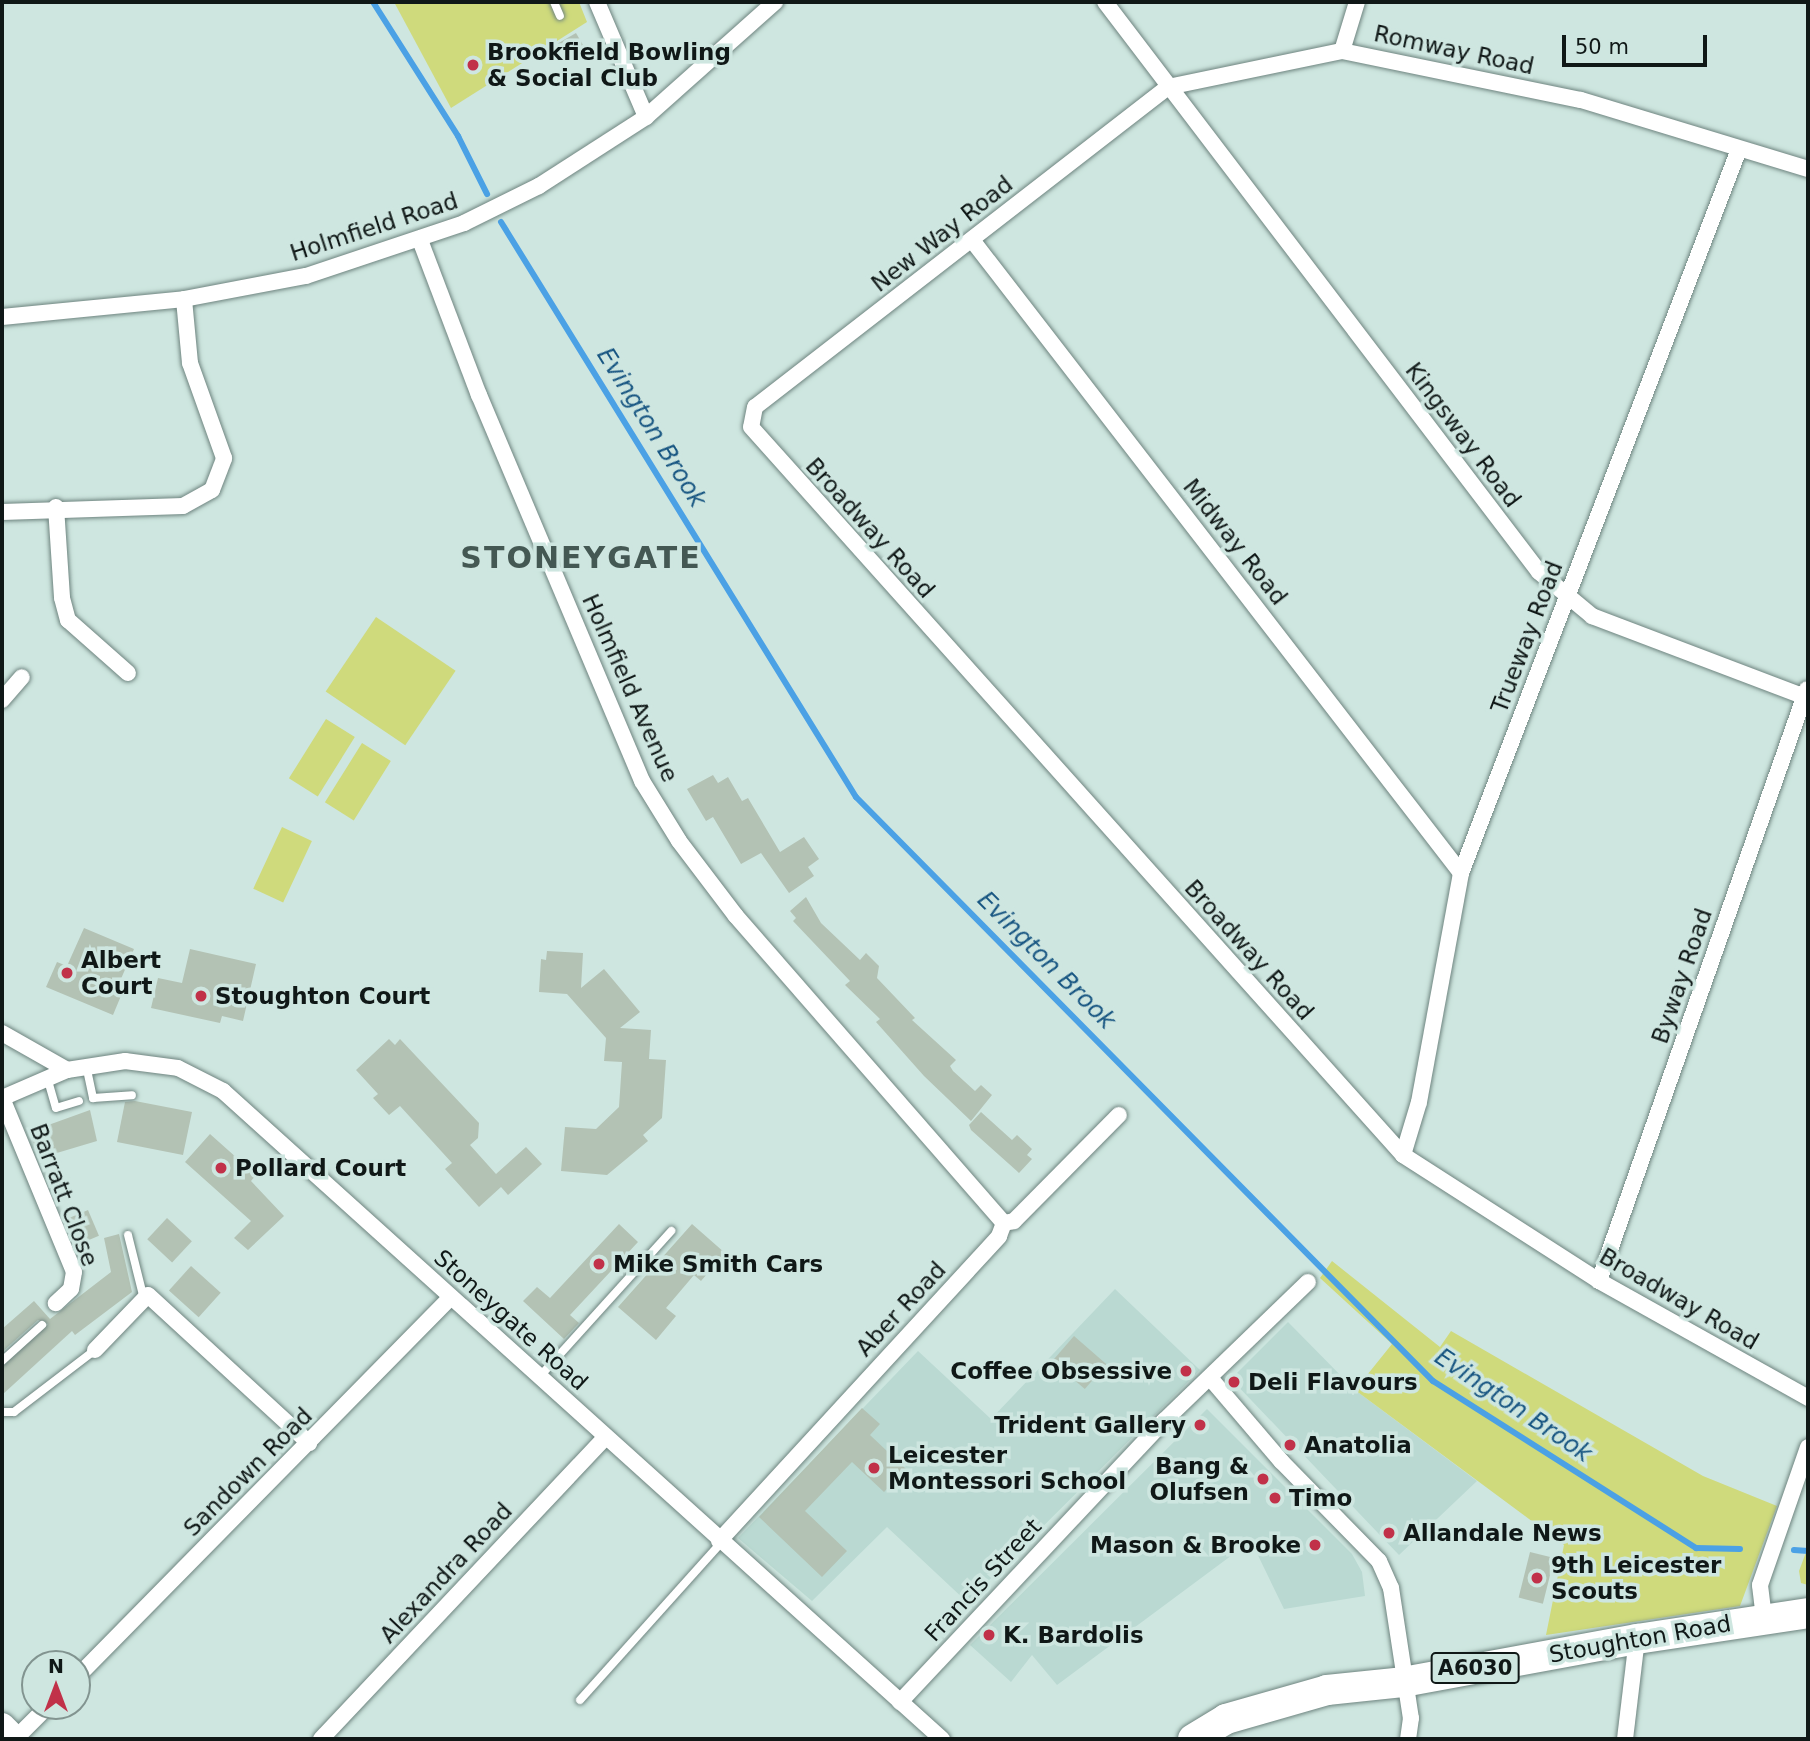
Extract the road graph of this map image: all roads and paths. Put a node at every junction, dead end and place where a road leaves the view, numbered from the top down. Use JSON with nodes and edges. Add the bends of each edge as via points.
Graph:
{"nodes":[{"id":1,"x":554,"y":2,"type":"edge"},
{"id":2,"x":597,"y":2,"type":"edge"},
{"id":3,"x":775,"y":2,"type":"edge"},
{"id":4,"x":1105,"y":2,"type":"edge"},
{"id":5,"x":1357,"y":2,"type":"edge"},
{"id":6,"x":561,"y":16,"type":"dead end"},
{"id":7,"x":1342,"y":51,"type":"junction"},
{"id":8,"x":1168,"y":87,"type":"junction"},
{"id":9,"x":646,"y":117,"type":"junction"},
{"id":10,"x":1739,"y":149,"type":"junction"},
{"id":11,"x":1808,"y":169,"type":"edge"},
{"id":12,"x":420,"y":240,"type":"junction"},
{"id":13,"x":972,"y":240,"type":"junction"},
{"id":14,"x":184,"y":299,"type":"junction"},
{"id":15,"x":2,"y":317,"type":"edge"},
{"id":16,"x":750,"y":421,"type":"joint"},
{"id":17,"x":56,"y":507,"type":"junction"},
{"id":18,"x":2,"y":512,"type":"edge"},
{"id":19,"x":1567,"y":599,"type":"junction"},
{"id":20,"x":128,"y":673,"type":"dead end"},
{"id":21,"x":22,"y":677,"type":"dead end"},
{"id":22,"x":1807,"y":694,"type":"edge"},
{"id":23,"x":2,"y":700,"type":"edge"},
{"id":24,"x":1461,"y":873,"type":"junction"},
{"id":25,"x":2,"y":1033,"type":"edge"},
{"id":26,"x":86,"y":1065,"type":"junction"},
{"id":27,"x":67,"y":1070,"type":"junction"},
{"id":28,"x":47,"y":1077,"type":"junction"},
{"id":29,"x":132,"y":1095,"type":"dead end"},
{"id":30,"x":2,"y":1098,"type":"edge"},
{"id":31,"x":79,"y":1101,"type":"dead end"},
{"id":32,"x":1119,"y":1115,"type":"dead end"},
{"id":33,"x":1403,"y":1154,"type":"junction"},
{"id":34,"x":1004,"y":1223,"type":"junction"},
{"id":35,"x":671,"y":1231,"type":"dead end"},
{"id":36,"x":128,"y":1235,"type":"dead end"},
{"id":37,"x":1599,"y":1280,"type":"junction"},
{"id":38,"x":1308,"y":1282,"type":"dead end"},
{"id":39,"x":450,"y":1297,"type":"junction"},
{"id":40,"x":144,"y":1299,"type":"junction"},
{"id":41,"x":56,"y":1303,"type":"dead end"},
{"id":42,"x":42,"y":1325,"type":"dead end"},
{"id":43,"x":95,"y":1350,"type":"joint"},
{"id":44,"x":2,"y":1361,"type":"edge"},
{"id":45,"x":542,"y":1374,"type":"junction"},
{"id":46,"x":1211,"y":1379,"type":"junction"},
{"id":47,"x":1808,"y":1398,"type":"edge"},
{"id":48,"x":2,"y":1412,"type":"edge"},
{"id":49,"x":605,"y":1438,"type":"junction"},
{"id":50,"x":309,"y":1443,"type":"junction"},
{"id":51,"x":1808,"y":1447,"type":"edge"},
{"id":52,"x":720,"y":1542,"type":"junction"},
{"id":53,"x":1808,"y":1613,"type":"edge"},
{"id":54,"x":1764,"y":1618,"type":"junction"},
{"id":55,"x":1637,"y":1639,"type":"junction"},
{"id":56,"x":91,"y":1663,"type":"edge"},
{"id":57,"x":1403,"y":1682,"type":"junction"},
{"id":58,"x":580,"y":1700,"type":"dead end"},
{"id":59,"x":900,"y":1702,"type":"junction"},
{"id":60,"x":34,"y":1720,"type":"edge"},
{"id":61,"x":2,"y":1726,"type":"edge"},
{"id":62,"x":15,"y":1739,"type":"edge"},
{"id":63,"x":321,"y":1739,"type":"edge"},
{"id":64,"x":942,"y":1739,"type":"edge"},
{"id":65,"x":1193,"y":1739,"type":"edge"},
{"id":66,"x":1408,"y":1739,"type":"edge"},
{"id":67,"x":1625,"y":1739,"type":"edge"}],
"edges":[{"from":1,"to":6,"type":"lane"},
{"from":2,"to":9,"type":"street"},
{"from":3,"to":9,"type":"street","name":"Holmfield Road"},
{"from":4,"to":8,"type":"street","name":"Kingsway Road"},
{"from":5,"to":7,"type":"street"},
{"from":7,"to":8,"type":"street","name":"Romway Road"},
{"from":7,"to":10,"type":"street","name":"Romway Road","via":[[1581,100]]},
{"from":8,"to":13,"type":"street","name":"New Way Road"},
{"from":8,"to":19,"type":"street","name":"Kingsway Road","via":[[1539,572]]},
{"from":9,"to":12,"type":"street","name":"Holmfield Road","via":[[539,186]]},
{"from":10,"to":11,"type":"street","name":"Romway Road"},
{"from":10,"to":19,"type":"street","name":"Trueway Road"},
{"from":12,"to":14,"type":"street","name":"Holmfield Road","via":[[306,276]]},
{"from":12,"to":34,"type":"street","name":"Holmfield Avenue","via":[[479,395],[642,781],[679,841],[736,916]]},
{"from":13,"to":16,"type":"street","name":"New Way Road","via":[[755,407]]},
{"from":13,"to":24,"type":"street","name":"Midway Road"},
{"from":14,"to":15,"type":"street","name":"Holmfield Road"},
{"from":14,"to":17,"type":"street","via":[[190,363],[224,458],[212,490],[183,506]]},
{"from":16,"to":33,"type":"street","name":"Broadway Road","via":[[754,433]]},
{"from":17,"to":18,"type":"street"},
{"from":17,"to":20,"type":"street","via":[[62,598],[68,620]]},
{"from":19,"to":22,"type":"street","name":"Kingsway Road","via":[[1592,616]]},
{"from":19,"to":24,"type":"street","name":"Trueway Road"},
{"from":21,"to":23,"type":"street"},
{"from":22,"to":37,"type":"street","name":"Byway Road"},
{"from":24,"to":33,"type":"street","name":"Trueway Road","via":[[1419,1102]]},
{"from":25,"to":27,"type":"street"},
{"from":26,"to":27,"type":"street","name":"Stoneygate Road"},
{"from":26,"to":29,"type":"lane","via":[[93,1098]]},
{"from":26,"to":39,"type":"street","name":"Stoneygate Road","via":[[125,1061],[178,1068],[223,1091]]},
{"from":27,"to":28,"type":"street","name":"Stoneygate Road"},
{"from":28,"to":30,"type":"street","name":"Stoneygate Road"},
{"from":28,"to":31,"type":"lane","via":[[56,1108]]},
{"from":30,"to":41,"type":"street","name":"Barratt Close","via":[[74,1272],[71,1289]]},
{"from":32,"to":34,"type":"street","name":"Aber Road","via":[[1014,1221]]},
{"from":33,"to":37,"type":"street","name":"Broadway Road"},
{"from":34,"to":52,"type":"street","name":"Aber Road","via":[[999,1236]]},
{"from":35,"to":45,"type":"lane"},
{"from":36,"to":40,"type":"lane"},
{"from":37,"to":47,"type":"street","name":"Broadway Road"},
{"from":38,"to":46,"type":"street","name":"Francis Street"},
{"from":39,"to":45,"type":"street","name":"Stoneygate Road"},
{"from":39,"to":50,"type":"street","name":"Sandown Road"},
{"from":40,"to":43,"type":"street"},
{"from":40,"to":50,"type":"street","via":[[148,1295]]},
{"from":42,"to":44,"type":"lane"},
{"from":43,"to":48,"type":"lane","via":[[15,1412]]},
{"from":45,"to":49,"type":"street","name":"Stoneygate Road"},
{"from":46,"to":57,"type":"street","via":[[1281,1461],[1378,1561],[1391,1588]]},
{"from":46,"to":59,"type":"street","name":"Francis Street","via":[[1164,1421]]},
{"from":49,"to":52,"type":"street","name":"Stoneygate Road"},
{"from":49,"to":63,"type":"street","name":"Alexandra Road"},
{"from":50,"to":56,"type":"street","name":"Sandown Road"},
{"from":51,"to":54,"type":"street","via":[[1760,1585]]},
{"from":52,"to":58,"type":"lane"},
{"from":52,"to":59,"type":"street","name":"Stoneygate Road"},
{"from":53,"to":54,"type":"highway","number":"A6030"},
{"from":54,"to":55,"type":"highway","name":"Stoughton Road","number":"A6030"},
{"from":55,"to":57,"type":"highway","name":"Stoughton Road","number":"A6030"},
{"from":55,"to":67,"type":"street"},
{"from":57,"to":65,"type":"highway","name":"Stoughton Road","number":"A6030","via":[[1327,1690],[1226,1719]]},
{"from":57,"to":66,"type":"street","via":[[1411,1718]]},
{"from":59,"to":64,"type":"street","name":"Stoneygate Road"},
{"from":60,"to":62,"type":"street"},
{"from":61,"to":62,"type":"main road"}]}
